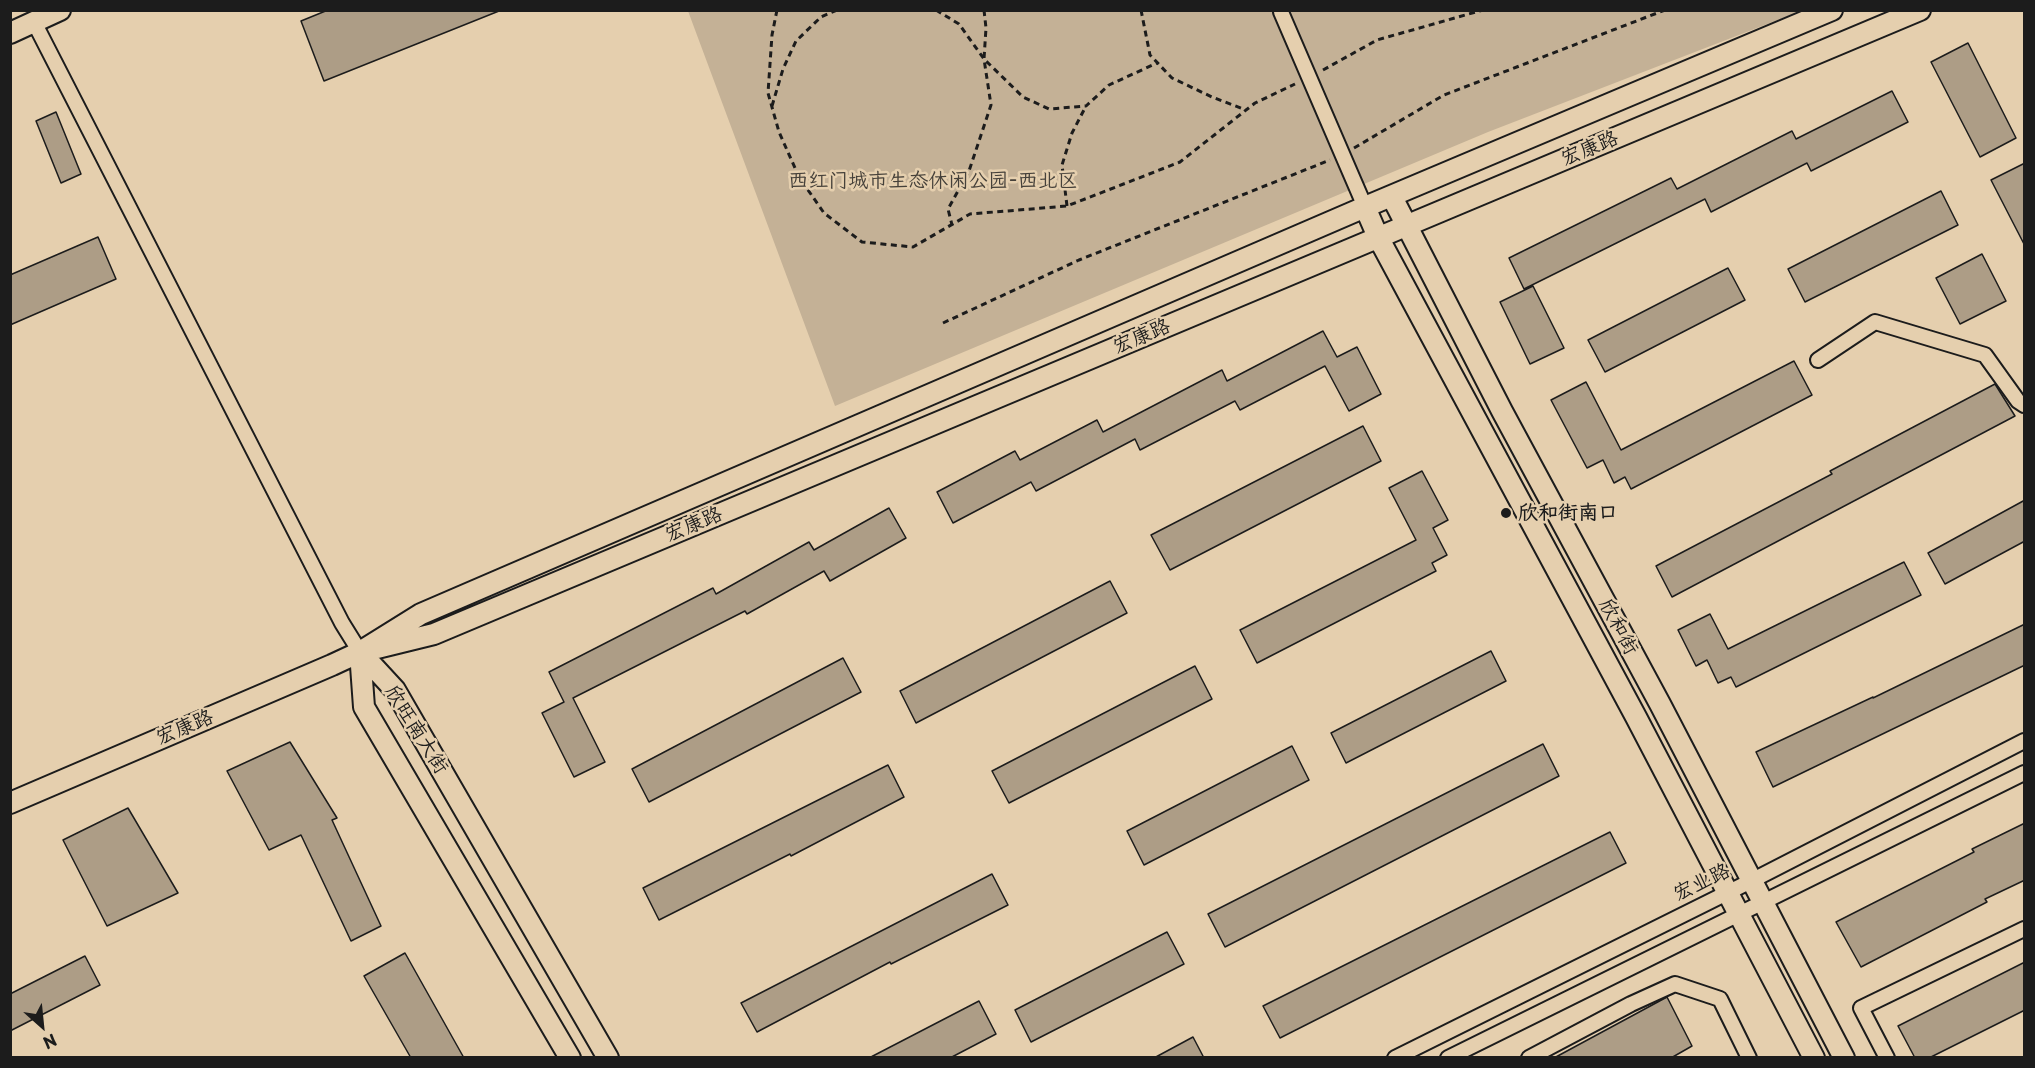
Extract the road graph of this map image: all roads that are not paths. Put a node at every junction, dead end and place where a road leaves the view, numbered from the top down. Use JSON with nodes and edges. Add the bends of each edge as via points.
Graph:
{"nodes":[{"id":1,"x":60,"y":10,"type":"edge"},
{"id":2,"x":1832,"y":10,"type":"edge"},
{"id":3,"x":1920,"y":10,"type":"edge"},
{"id":4,"x":1281,"y":12,"type":"edge"},
{"id":5,"x":34,"y":22,"type":"junction"},
{"id":6,"x":10,"y":33,"type":"edge"},
{"id":7,"x":1392,"y":197,"type":"junction"},
{"id":8,"x":1365,"y":207,"type":"junction"},
{"id":9,"x":1406,"y":226,"type":"junction"},
{"id":10,"x":1378,"y":237,"type":"junction"},
{"id":11,"x":1818,"y":360,"type":"dead end"},
{"id":12,"x":2025,"y":405,"type":"edge"},
{"id":13,"x":1502,"y":411,"type":"junction"},
{"id":14,"x":1476,"y":422,"type":"junction"},
{"id":15,"x":360,"y":652,"type":"junction"},
{"id":16,"x":1660,"y":704,"type":"junction"},
{"id":17,"x":1636,"y":717,"type":"junction"},
{"id":18,"x":2025,"y":741,"type":"edge"},
{"id":19,"x":2025,"y":773,"type":"edge"},
{"id":20,"x":10,"y":803,"type":"edge"},
{"id":21,"x":1751,"y":881,"type":"junction"},
{"id":22,"x":1728,"y":891,"type":"junction"},
{"id":23,"x":1763,"y":903,"type":"junction"},
{"id":24,"x":1740,"y":913,"type":"junction"},
{"id":25,"x":2025,"y":929,"type":"edge"},
{"id":26,"x":570,"y":1058,"type":"edge"},
{"id":27,"x":608,"y":1058,"type":"edge"},
{"id":28,"x":1395,"y":1058,"type":"edge"},
{"id":29,"x":1448,"y":1058,"type":"edge"},
{"id":30,"x":1530,"y":1058,"type":"edge"},
{"id":31,"x":1749,"y":1058,"type":"edge"},
{"id":32,"x":1814,"y":1058,"type":"edge"},
{"id":33,"x":1844,"y":1058,"type":"edge"},
{"id":34,"x":1887,"y":1058,"type":"edge"}],
"edges":[{"from":1,"to":5,"type":"main road"},
{"from":2,"to":7,"type":"main road","name":"宏康路"},
{"from":3,"to":9,"type":"main road","name":"宏康路"},
{"from":4,"to":8,"type":"street"},
{"from":5,"to":6,"type":"main road"},
{"from":5,"to":15,"type":"street"},
{"from":7,"to":8,"type":"main road","name":"宏康路"},
{"from":7,"to":9,"type":"main road","name":"欣和街"},
{"from":8,"to":10,"type":"main road","name":"欣和街"},
{"from":8,"to":15,"type":"main road","name":"宏康路","via":[[421,614]]},
{"from":9,"to":10,"type":"main road","name":"宏康路"},
{"from":9,"to":13,"type":"main road","name":"欣和街"},
{"from":10,"to":14,"type":"main road","name":"欣和街"},
{"from":10,"to":15,"type":"main road","name":"宏康路","via":[[434,634]]},
{"from":11,"to":12,"type":"street","via":[[1875,322],[1984,355]]},
{"from":13,"to":14,"type":"main road","via":[[1492,403],[1480,403],[1473,409]]},
{"from":13,"to":16,"type":"main road","name":"欣和街"},
{"from":14,"to":17,"type":"main road","name":"欣和街"},
{"from":15,"to":20,"type":"main road","name":"宏康路"},
{"from":15,"to":26,"type":"main road","name":"欣旺南大街","via":[[364,707]]},
{"from":15,"to":27,"type":"main road","name":"欣旺南大街","via":[[395,690]]},
{"from":16,"to":17,"type":"main road","via":[[1661,719],[1656,724]]},
{"from":16,"to":21,"type":"main road","name":"欣和街"},
{"from":17,"to":22,"type":"main road","name":"欣和街"},
{"from":18,"to":21,"type":"street","name":"宏业路"},
{"from":19,"to":23,"type":"street"},
{"from":21,"to":22,"type":"street","name":"宏业路"},
{"from":21,"to":23,"type":"main road","name":"欣和街"},
{"from":22,"to":24,"type":"main road","name":"欣和街"},
{"from":22,"to":28,"type":"street","name":"宏业路"},
{"from":23,"to":24,"type":"street"},
{"from":23,"to":33,"type":"main road","name":"欣和街"},
{"from":24,"to":29,"type":"street"},
{"from":24,"to":32,"type":"main road","name":"欣和街"},
{"from":25,"to":34,"type":"street","via":[[1861,1008]]},
{"from":30,"to":31,"type":"street","via":[[1675,984],[1720,999]]}]}
